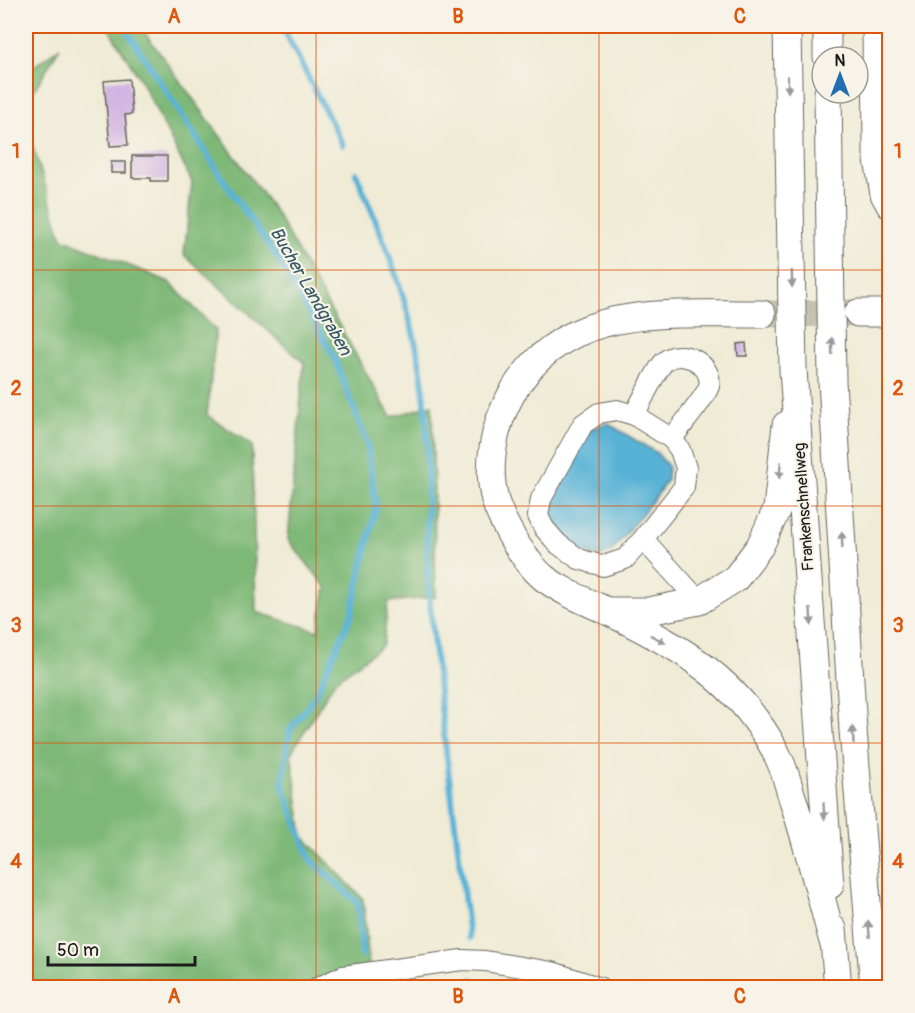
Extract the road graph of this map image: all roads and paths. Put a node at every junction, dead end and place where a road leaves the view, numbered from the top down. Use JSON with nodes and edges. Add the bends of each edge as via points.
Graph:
{"nodes":[{"id":1,"x":787,"y":26,"type":"edge"},
{"id":2,"x":827,"y":26,"type":"edge"},
{"id":3,"x":876,"y":26,"type":"edge"},
{"id":4,"x":827,"y":45,"type":"edge"},
{"id":5,"x":828,"y":105,"type":"edge"},
{"id":6,"x":890,"y":205,"type":"edge"},
{"id":7,"x":858,"y":313,"type":"tunnel mouth"},
{"id":8,"x":890,"y":313,"type":"edge"},
{"id":9,"x":762,"y":314,"type":"tunnel mouth"},
{"id":10,"x":794,"y":370,"type":"junction"},
{"id":11,"x":634,"y":414,"type":"junction"},
{"id":12,"x":672,"y":439,"type":"junction"},
{"id":13,"x":643,"y":539,"type":"junction"},
{"id":14,"x":699,"y":601,"type":"junction"},
{"id":15,"x":606,"y":611,"type":"junction"},
{"id":16,"x":834,"y":945,"type":"junction"},
{"id":17,"x":317,"y":987,"type":"edge"},
{"id":18,"x":602,"y":987,"type":"edge"},
{"id":19,"x":838,"y":987,"type":"edge"},
{"id":20,"x":874,"y":987,"type":"edge"}],
"edges":[{"from":1,"to":10,"type":"highway","name":"Frankenschnellweg","one_way":true},
{"from":2,"to":4,"type":"highway"},
{"from":3,"to":6,"type":"highway","via":[[878,154],[884,194]]},
{"from":20,"to":5,"type":"highway","one_way":true,"via":[[853,730],[833,393]]},
{"from":7,"to":8,"type":"highway"},
{"from":9,"to":15,"type":"highway","via":[[622,318],[583,330],[549,348],[520,379],[505,405],[494,439],[491,469],[494,500],[505,526],[542,576],[563,592]]},
{"from":10,"to":14,"type":"highway","one_way":true,"via":[[777,510],[760,546],[736,578]]},
{"from":10,"to":16,"type":"highway","name":"Frankenschnellweg","one_way":true},
{"from":11,"to":12,"type":"street"},
{"from":11,"to":12,"type":"street","via":[[665,361],[676,356],[690,357],[705,366],[709,388]]},
{"from":11,"to":13,"type":"street","via":[[617,410],[598,412],[583,424],[541,499],[538,516],[558,544],[579,559],[603,566],[625,559]]},
{"from":12,"to":13,"type":"street","via":[[686,468],[684,487]]},
{"from":13,"to":14,"type":"street"},
{"from":14,"to":15,"type":"highway","via":[[649,611]]},
{"from":15,"to":16,"type":"highway","one_way":true,"via":[[702,664],[754,718],[780,760]]},
{"from":16,"to":19,"type":"highway","name":"Frankenschnellweg"},
{"from":17,"to":18,"type":"street","via":[[343,976],[462,960],[485,960],[552,972]]}]}
